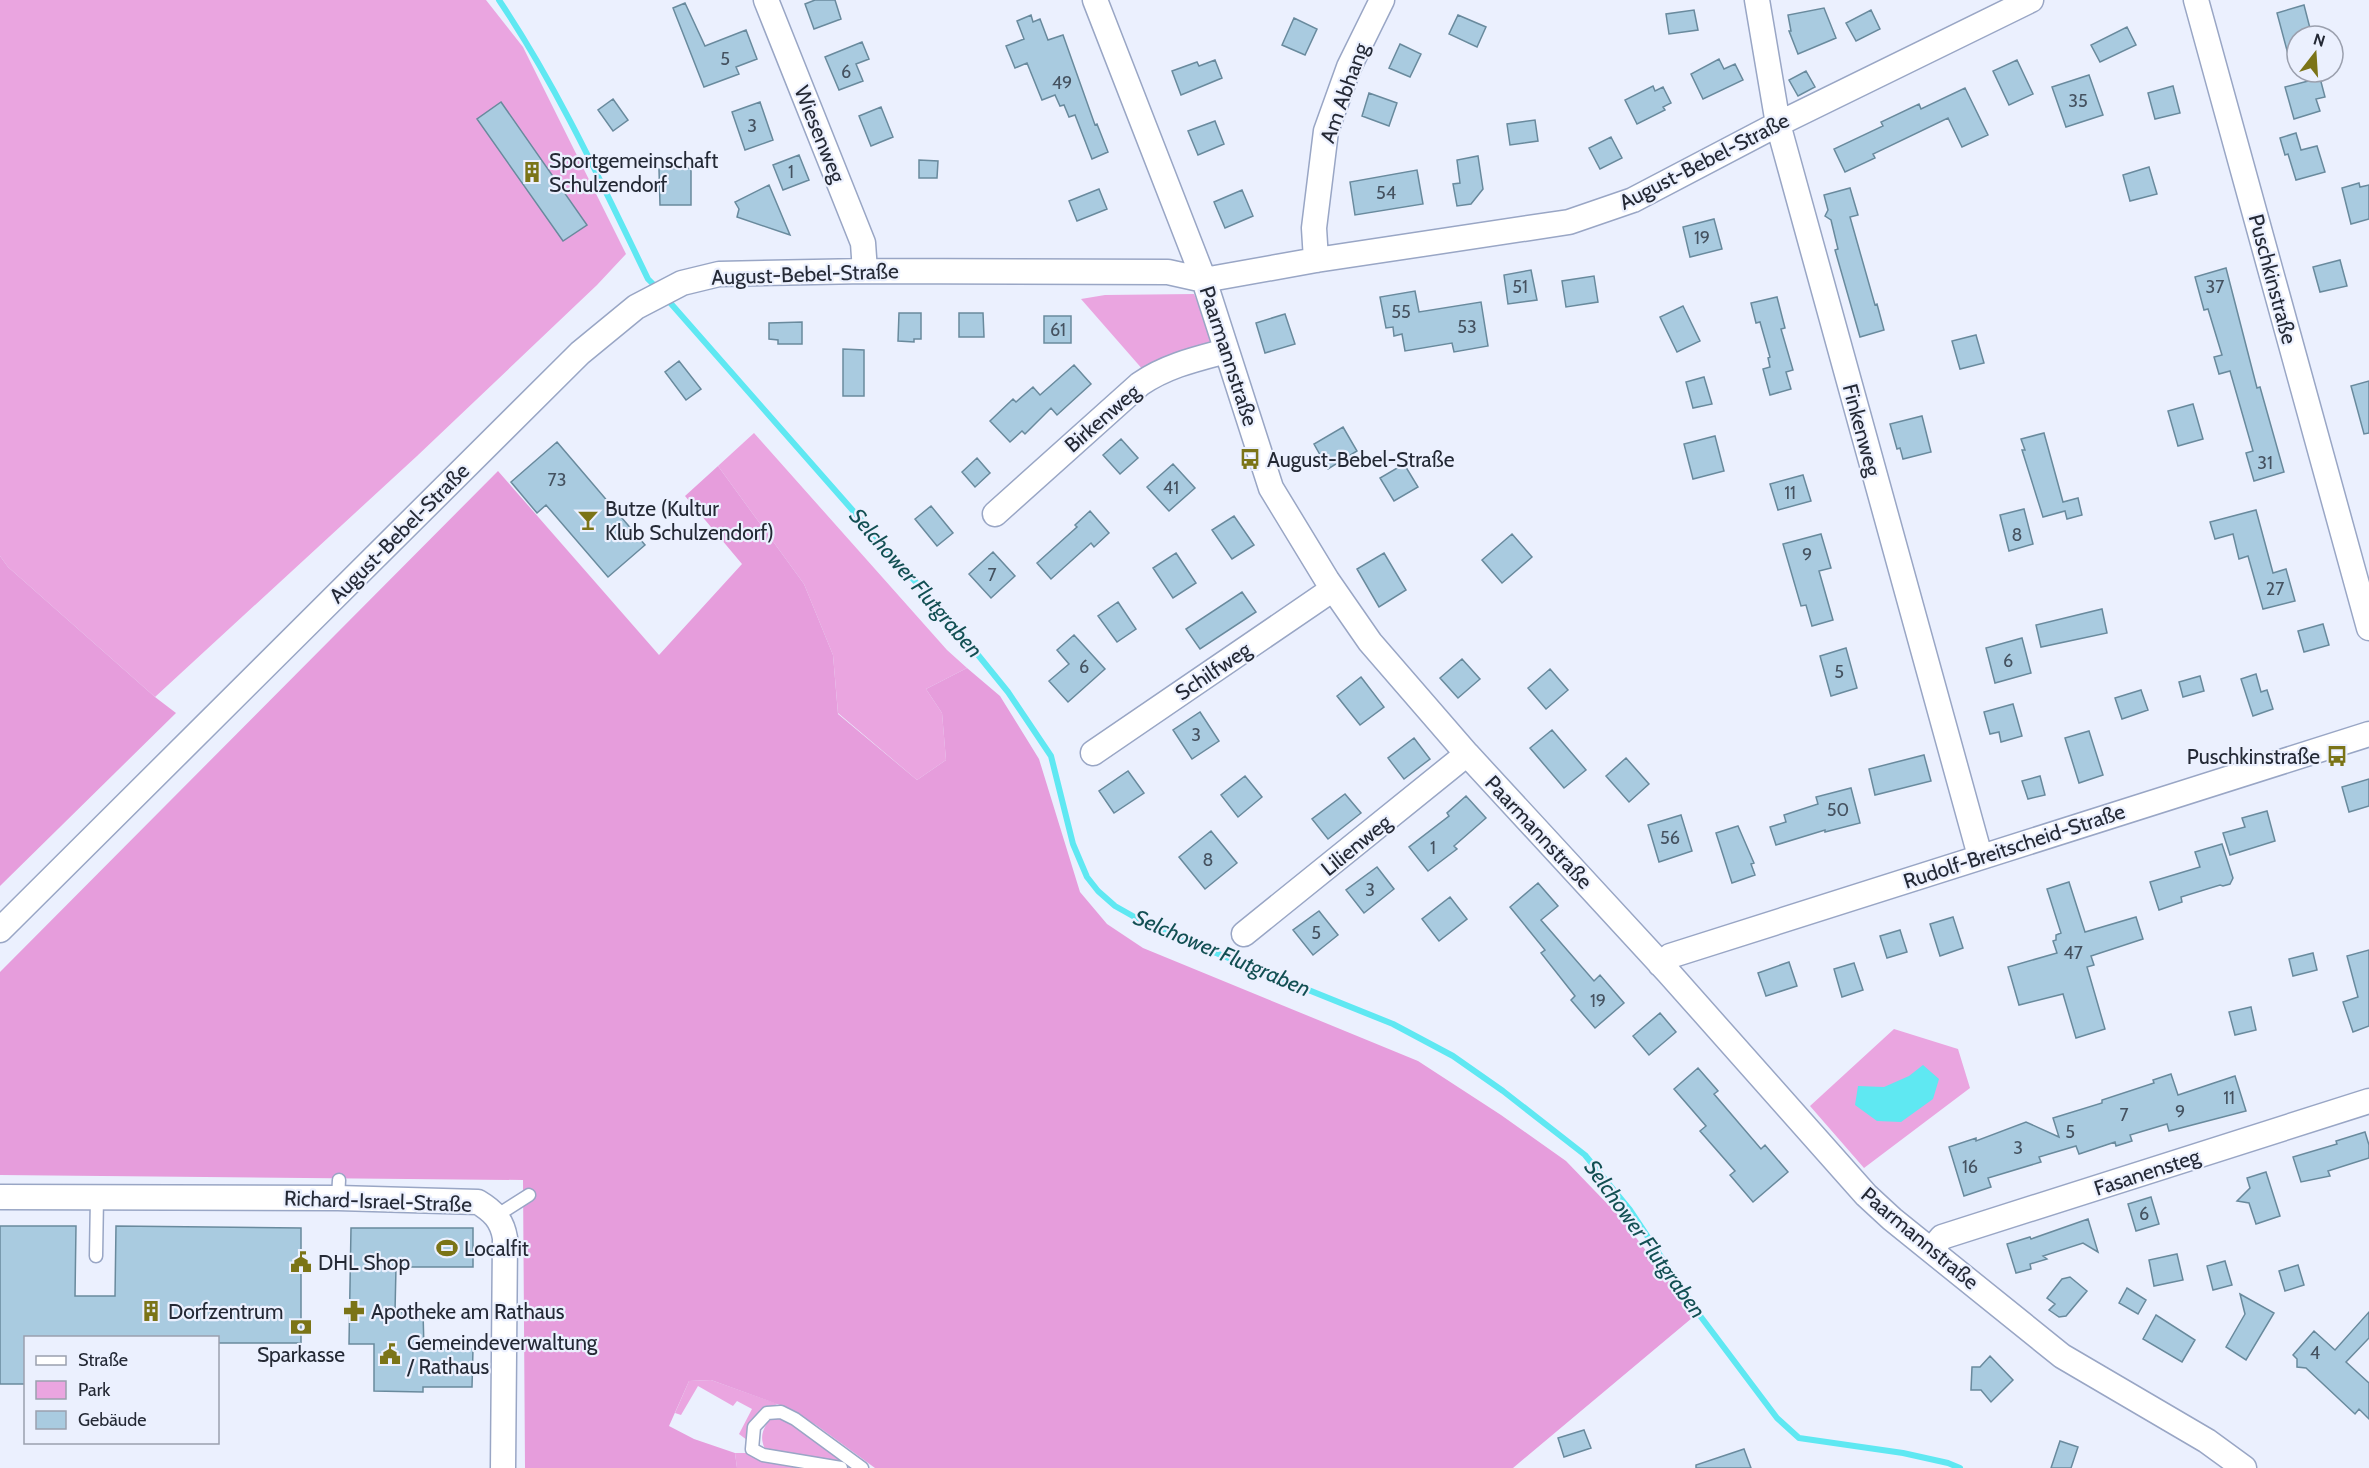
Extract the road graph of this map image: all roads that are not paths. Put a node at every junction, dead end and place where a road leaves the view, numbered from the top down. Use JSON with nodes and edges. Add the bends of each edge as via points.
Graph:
{"nodes":[{"id":1,"x":766,"y":0,"type":"edge"},
{"id":2,"x":1095,"y":0,"type":"edge"},
{"id":3,"x":1382,"y":0,"type":"edge"},
{"id":4,"x":1757,"y":0,"type":"edge"},
{"id":5,"x":2031,"y":0,"type":"edge"},
{"id":6,"x":2196,"y":0,"type":"edge"},
{"id":7,"x":1778,"y":124,"type":"junction"},
{"id":8,"x":1316,"y":260,"type":"junction"},
{"id":9,"x":865,"y":271,"type":"junction"},
{"id":10,"x":1204,"y":280,"type":"junction"},
{"id":11,"x":1226,"y":351,"type":"junction"},
{"id":12,"x":995,"y":514,"type":"dead end"},
{"id":13,"x":1333,"y":589,"type":"junction"},
{"id":14,"x":2369,"y":628,"type":"edge"},
{"id":15,"x":2369,"y":734,"type":"edge"},
{"id":16,"x":1093,"y":753,"type":"dead end"},
{"id":17,"x":1467,"y":754,"type":"junction"},
{"id":18,"x":1980,"y":856,"type":"junction"},
{"id":19,"x":0,"y":930,"type":"edge"},
{"id":20,"x":1244,"y":934,"type":"dead end"},
{"id":21,"x":1660,"y":964,"type":"junction"},
{"id":22,"x":2369,"y":1101,"type":"edge"},
{"id":23,"x":529,"y":1195,"type":"dead end"},
{"id":24,"x":0,"y":1197,"type":"edge"},
{"id":25,"x":97,"y":1197,"type":"junction"},
{"id":26,"x":496,"y":1216,"type":"junction"},
{"id":27,"x":1931,"y":1250,"type":"junction"},
{"id":28,"x":96,"y":1256,"type":"dead end"},
{"id":29,"x":503,"y":1468,"type":"edge"},
{"id":30,"x":841,"y":1468,"type":"edge"},
{"id":31,"x":862,"y":1468,"type":"edge"},
{"id":32,"x":2244,"y":1468,"type":"edge"}],
"edges":[{"from":1,"to":9,"type":"street","name":"Wiesenweg","via":[[863,243]]},
{"from":2,"to":10,"type":"street","name":"Paarmannstraße"},
{"from":3,"to":8,"type":"street","name":"Am Abhang","via":[[1349,67],[1326,131],[1314,228]]},
{"from":4,"to":7,"type":"street","name":"Finkenweg"},
{"from":5,"to":7,"type":"street","name":"August-Bebel-Straße"},
{"from":6,"to":14,"type":"street","name":"Puschkinstraße"},
{"from":7,"to":8,"type":"street","name":"August-Bebel-Straße","via":[[1633,200],[1569,222]]},
{"from":7,"to":18,"type":"street","name":"Finkenweg"},
{"from":8,"to":10,"type":"street","name":"August-Bebel-Straße"},
{"from":9,"to":10,"type":"street","name":"August-Bebel-Straße","via":[[1168,272]]},
{"from":9,"to":19,"type":"street","name":"August-Bebel-Straße","via":[[719,274],[682,283],[636,307],[580,353]]},
{"from":10,"to":11,"type":"street","name":"Paarmannstraße"},
{"from":11,"to":12,"type":"street","name":"Birkenweg","via":[[1155,373]]},
{"from":11,"to":13,"type":"street","name":"Paarmannstraße","via":[[1271,488]]},
{"from":13,"to":16,"type":"street","name":"Schilfweg"},
{"from":13,"to":17,"type":"street","name":"Paarmannstraße","via":[[1370,642]]},
{"from":15,"to":18,"type":"street","name":"Rudolf-Breitscheid-Straße"},
{"from":17,"to":20,"type":"street","name":"Lilienweg"},
{"from":17,"to":21,"type":"street","name":"Paarmannstraße"},
{"from":18,"to":21,"type":"street","name":"Rudolf-Breitscheid-Straße","via":[[1670,956]]},
{"from":21,"to":27,"type":"street","name":"Paarmannstraße","via":[[1866,1195]]},
{"from":22,"to":27,"type":"street","name":"Fasanensteg","via":[[1942,1237]]},
{"from":23,"to":26,"type":"lane"},
{"from":24,"to":25,"type":"street","name":"Richard-Israel-Straße"},
{"from":25,"to":26,"type":"street","name":"Richard-Israel-Straße","via":[[339,1189],[478,1202]]},
{"from":25,"to":28,"type":"lane"},
{"from":26,"to":29,"type":"street","name":"Richard-Israel-Straße","via":[[505,1238]]},
{"from":27,"to":32,"type":"street","name":"Paarmannstraße","via":[[2062,1356],[2207,1441]]},
{"from":30,"to":31,"type":"lane","via":[[763,1455],[752,1449],[754,1427],[767,1413],[781,1412]]}]}
